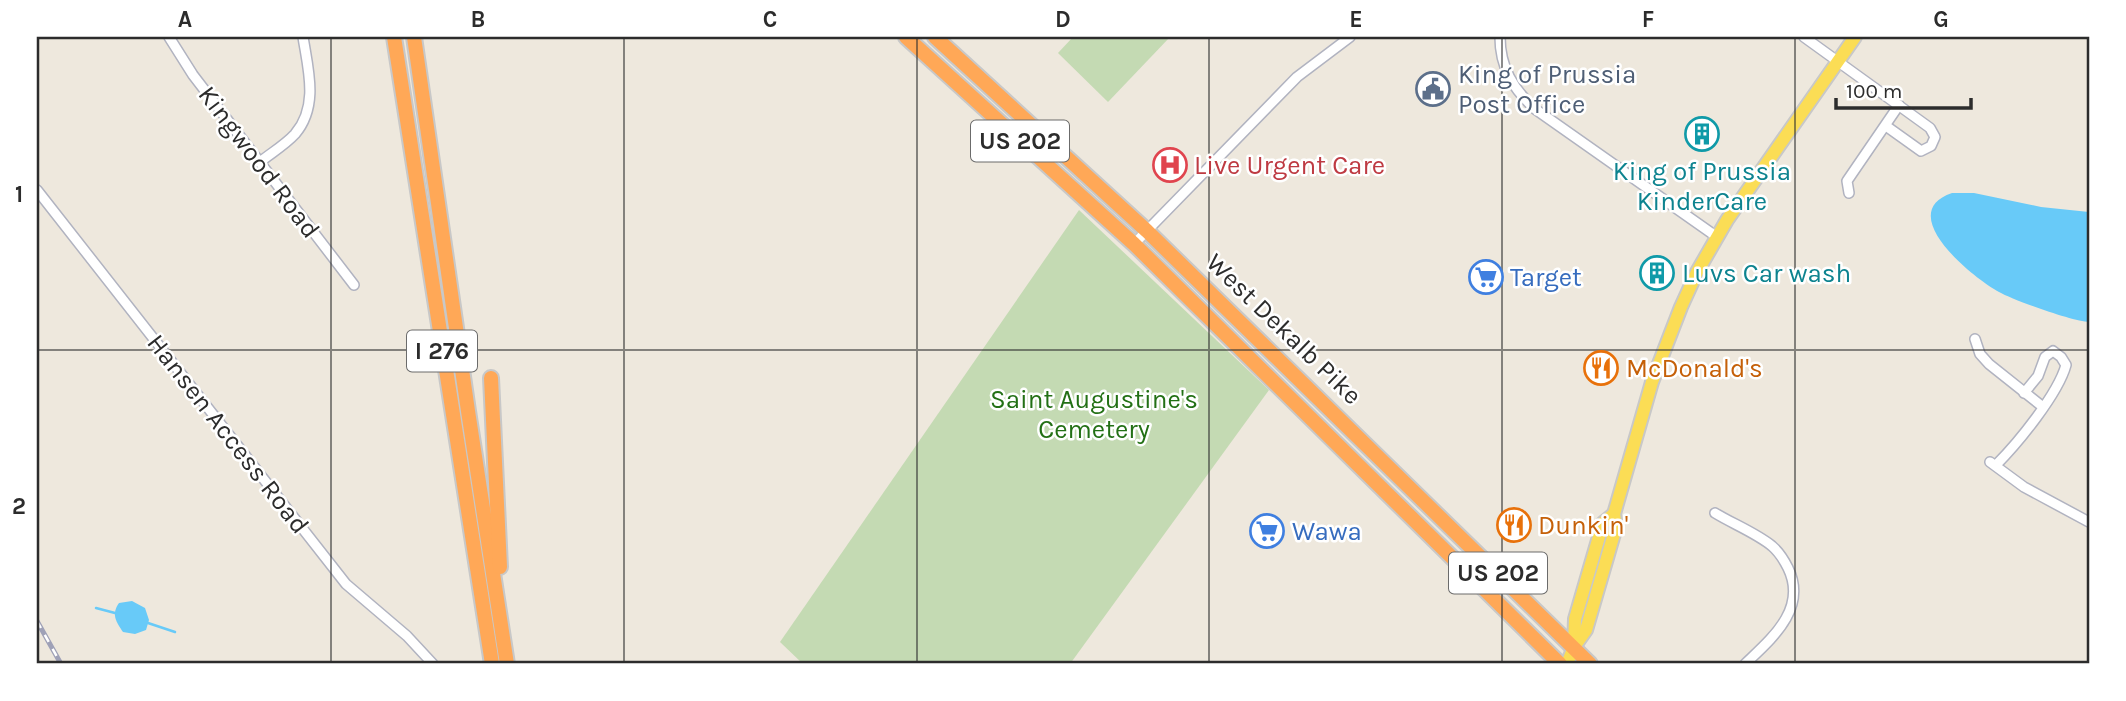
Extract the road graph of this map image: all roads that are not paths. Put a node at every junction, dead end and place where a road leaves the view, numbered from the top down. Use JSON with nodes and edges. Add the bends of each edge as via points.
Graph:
{"nodes":[{"id":1,"x":169,"y":37,"type":"edge"},
{"id":2,"x":303,"y":37,"type":"edge"},
{"id":3,"x":394,"y":37,"type":"edge"},
{"id":4,"x":414,"y":37,"type":"edge"},
{"id":5,"x":906,"y":37,"type":"edge"},
{"id":6,"x":935,"y":37,"type":"edge"},
{"id":7,"x":1350,"y":37,"type":"edge"},
{"id":8,"x":1500,"y":37,"type":"edge"},
{"id":9,"x":1804,"y":37,"type":"edge"},
{"id":10,"x":1855,"y":37,"type":"edge"},
{"id":11,"x":1837,"y":60,"type":"junction"},
{"id":12,"x":1899,"y":105,"type":"junction"},
{"id":13,"x":1886,"y":126,"type":"junction"},
{"id":14,"x":260,"y":162,"type":"junction"},
{"id":15,"x":37,"y":190,"type":"edge"},
{"id":16,"x":1849,"y":193,"type":"dead end"},
{"id":17,"x":1147,"y":230,"type":"junction"},
{"id":18,"x":1717,"y":237,"type":"junction"},
{"id":19,"x":1134,"y":244,"type":"junction"},
{"id":20,"x":354,"y":285,"type":"dead end"},
{"id":21,"x":1975,"y":339,"type":"dead end"},
{"id":22,"x":491,"y":378,"type":"dead end"},
{"id":23,"x":2024,"y":393,"type":"junction"},
{"id":24,"x":1294,"y":401,"type":"junction"},
{"id":25,"x":2043,"y":407,"type":"junction"},
{"id":26,"x":1348,"y":426,"type":"junction"},
{"id":27,"x":1326,"y":433,"type":"junction"},
{"id":28,"x":1392,"y":470,"type":"junction"},
{"id":29,"x":1715,"y":513,"type":"dead end"},
{"id":30,"x":2089,"y":523,"type":"edge"},
{"id":31,"x":503,"y":638,"type":"junction"},
{"id":32,"x":1574,"y":648,"type":"junction"},
{"id":33,"x":433,"y":664,"type":"edge"},
{"id":34,"x":492,"y":664,"type":"edge"},
{"id":35,"x":507,"y":664,"type":"edge"},
{"id":36,"x":1560,"y":664,"type":"edge"},
{"id":37,"x":1567,"y":664,"type":"edge"},
{"id":38,"x":1590,"y":664,"type":"edge"},
{"id":39,"x":1745,"y":664,"type":"edge"}],
"edges":[{"from":1,"to":14,"type":"street","name":"Kingwood Road"},
{"from":2,"to":14,"type":"street","via":[[310,87],[306,116],[293,136]]},
{"from":3,"to":34,"type":"highway","number":"I 276"},
{"from":4,"to":31,"type":"highway","number":"I 276"},
{"from":5,"to":19,"type":"highway","name":"West Dekalb Pike","number":"US 202"},
{"from":6,"to":17,"type":"highway","name":"West Dekalb Pike","number":"US 202"},
{"from":7,"to":17,"type":"street","via":[[1297,77]]},
{"from":8,"to":18,"type":"street","via":[[1507,75],[1535,109]]},
{"from":9,"to":11,"type":"street"},
{"from":10,"to":11,"type":"main road"},
{"from":11,"to":12,"type":"street"},
{"from":11,"to":18,"type":"main road"},
{"from":12,"to":13,"type":"street"},
{"from":12,"to":13,"type":"street","via":[[1930,128],[1935,137],[1931,146],[1921,151]]},
{"from":13,"to":16,"type":"street","via":[[1847,181]]},
{"from":14,"to":20,"type":"street","name":"Kingwood Road"},
{"from":15,"to":33,"type":"street","name":"Hansen Access Road","via":[[346,584]]},
{"from":17,"to":19,"type":"street"},
{"from":17,"to":26,"type":"highway","name":"West Dekalb Pike","number":"US 202"},
{"from":18,"to":32,"type":"main road","via":[[1663,352],[1614,514],[1616,527],[1586,630]]},
{"from":19,"to":24,"type":"highway","name":"West Dekalb Pike","number":"US 202"},
{"from":21,"to":23,"type":"street","via":[[1989,364]]},
{"from":22,"to":31,"type":"highway"},
{"from":23,"to":25,"type":"street"},
{"from":23,"to":25,"type":"street","via":[[2053,351],[2066,365]]},
{"from":24,"to":26,"type":"highway"},
{"from":24,"to":27,"type":"highway","name":"West Dekalb Pike","number":"US 202"},
{"from":25,"to":30,"type":"street","via":[[1993,463],[2024,487]]},
{"from":26,"to":28,"type":"highway","name":"West Dekalb Pike","number":"US 202"},
{"from":27,"to":28,"type":"highway","via":[[1343,435]]},
{"from":27,"to":36,"type":"highway","name":"West Dekalb Pike","number":"US 202"},
{"from":28,"to":32,"type":"highway","name":"West Dekalb Pike","number":"US 202"},
{"from":29,"to":39,"type":"street","via":[[1772,546],[1791,575],[1793,598],[1787,619]]},
{"from":31,"to":35,"type":"highway","number":"I 276"},
{"from":32,"to":37,"type":"main road"},
{"from":32,"to":38,"type":"highway","name":"West Dekalb Pike","number":"US 202"}]}
